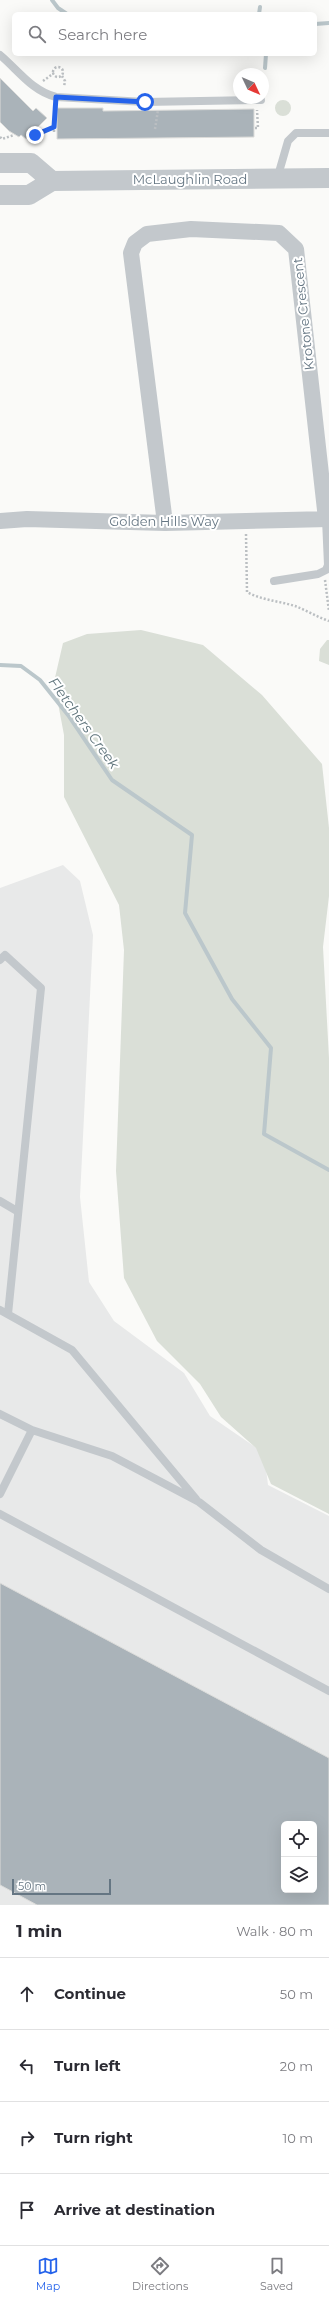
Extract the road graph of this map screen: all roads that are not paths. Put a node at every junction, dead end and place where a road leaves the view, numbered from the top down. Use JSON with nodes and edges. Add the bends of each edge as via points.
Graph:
{"nodes":[{"id":1,"x":0,"y":55,"type":"edge"},
{"id":2,"x":233,"y":100,"type":"edge"},
{"id":3,"x":329,"y":133,"type":"edge"},
{"id":4,"x":0,"y":163,"type":"edge"},
{"id":5,"x":329,"y":178,"type":"edge"},
{"id":6,"x":277,"y":179,"type":"junction"},
{"id":7,"x":52,"y":181,"type":"junction"},
{"id":8,"x":0,"y":196,"type":"edge"},
{"id":9,"x":328,"y":519,"type":"edge"},
{"id":10,"x":0,"y":521,"type":"edge"},
{"id":11,"x":165,"y":523,"type":"junction"},
{"id":12,"x":274,"y":581,"type":"dead end"},
{"id":13,"x":0,"y":960,"type":"edge"},
{"id":14,"x":0,"y":1201,"type":"edge"},
{"id":15,"x":17,"y":1211,"type":"junction"},
{"id":16,"x":4,"y":1312,"type":"edge"},
{"id":17,"x":0,"y":1414,"type":"edge"},
{"id":18,"x":32,"y":1430,"type":"junction"},
{"id":19,"x":0,"y":1494,"type":"edge"},
{"id":20,"x":199,"y":1502,"type":"junction"},
{"id":21,"x":0,"y":1514,"type":"edge"},
{"id":22,"x":329,"y":1589,"type":"edge"},
{"id":23,"x":329,"y":1691,"type":"edge"}],
"edges":[{"from":1,"to":2,"type":"lane","via":[[35,88],[56,97],[160,101]]},
{"from":3,"to":6,"type":"lane","via":[[296,133],[288,141]]},
{"from":4,"to":7,"type":"street","via":[[31,163]]},
{"from":5,"to":6,"type":"street","name":"McLaughlin Road"},
{"from":6,"to":7,"type":"street","name":"McLaughlin Road"},
{"from":7,"to":8,"type":"street","via":[[29,195]]},
{"from":9,"to":11,"type":"street","name":"Golden Hills Way"},
{"from":9,"to":11,"type":"street","name":"Krotone Crescent","via":[[296,249],[279,233],[191,229],[147,234],[136,243],[131,252]]},
{"from":9,"to":12,"type":"lane","via":[[326,570]]},
{"from":10,"to":11,"type":"street","name":"Golden Hills Way","via":[[27,519]]},
{"from":13,"to":15,"type":"lane","via":[[5,955],[41,988]]},
{"from":14,"to":15,"type":"lane"},
{"from":15,"to":16,"type":"lane"},
{"from":16,"to":20,"type":"lane","via":[[72,1350]]},
{"from":17,"to":18,"type":"lane"},
{"from":18,"to":19,"type":"lane"},
{"from":18,"to":20,"type":"lane","via":[[112,1456]]},
{"from":20,"to":22,"type":"lane","via":[[261,1550]]},
{"from":21,"to":23,"type":"lane"}]}
